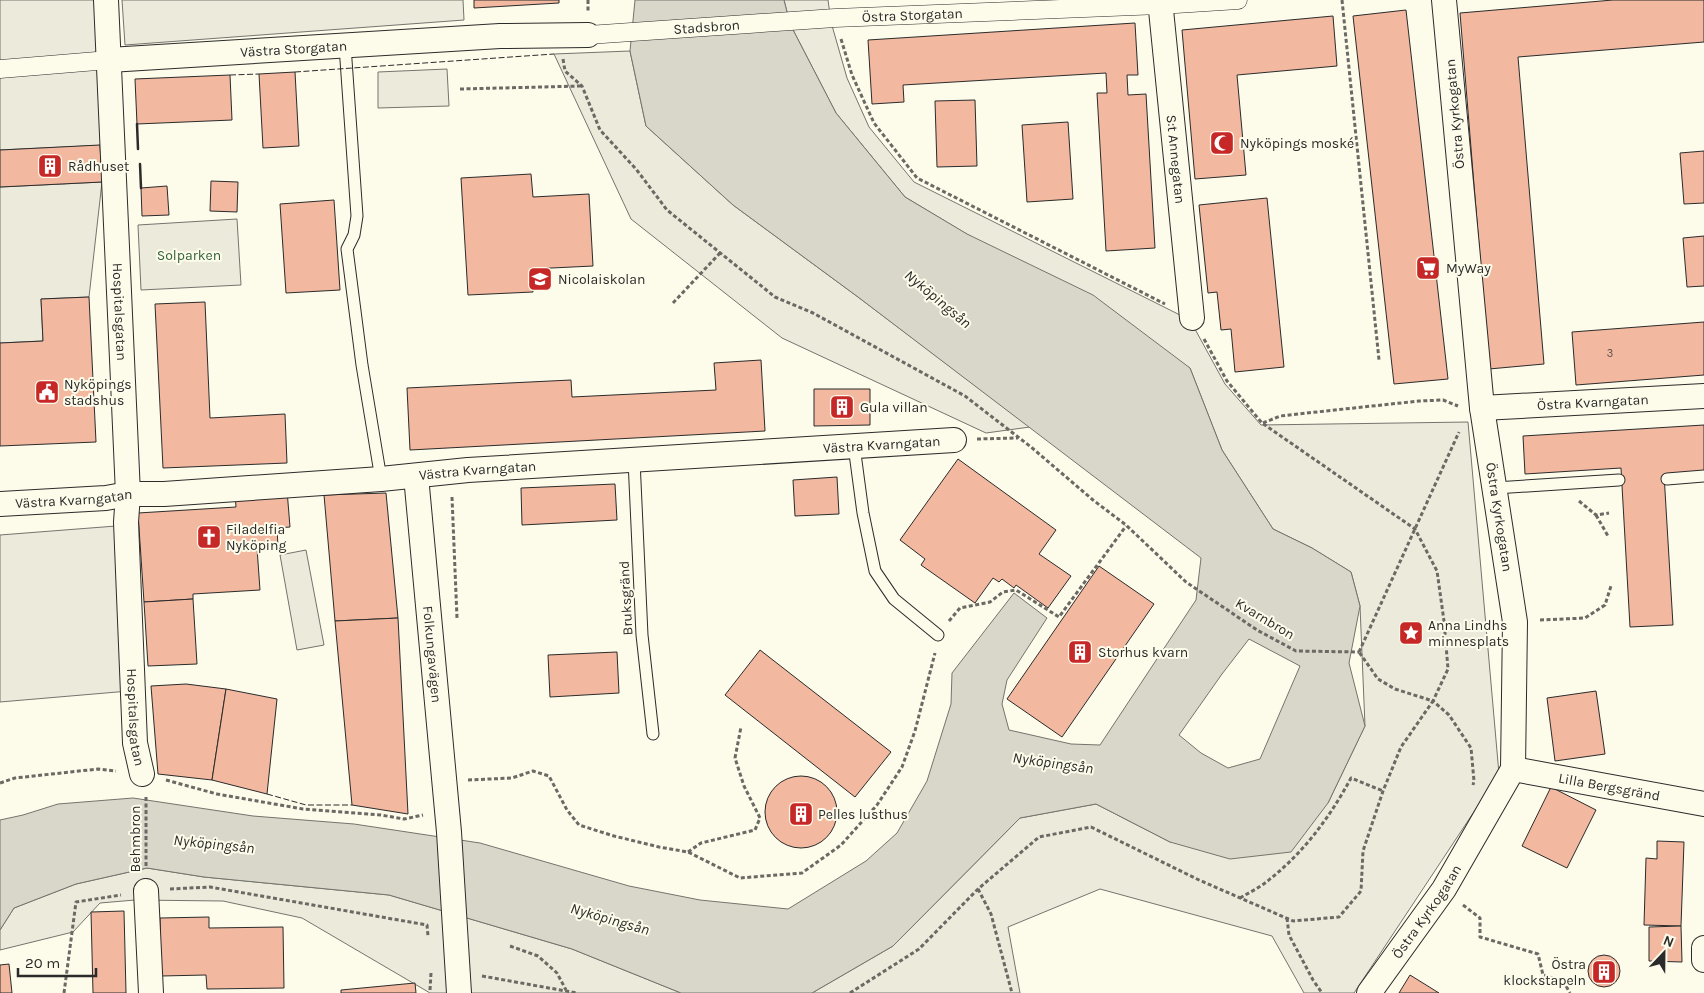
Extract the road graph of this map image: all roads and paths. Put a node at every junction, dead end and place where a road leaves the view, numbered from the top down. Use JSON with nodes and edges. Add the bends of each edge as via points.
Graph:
{"nodes":[{"id":1,"x":106,"y":0,"type":"edge"},
{"id":2,"x":1238,"y":0,"type":"edge"},
{"id":3,"x":1342,"y":0,"type":"edge"},
{"id":4,"x":1444,"y":0,"type":"edge"},
{"id":5,"x":1160,"y":2,"type":"edge"},
{"id":6,"x":952,"y":7,"type":"edge"},
{"id":7,"x":830,"y":18,"type":"junction"},
{"id":8,"x":588,"y":35,"type":"joint"},
{"id":9,"x":345,"y":46,"type":"junction"},
{"id":10,"x":563,"y":58,"type":"dead end"},
{"id":11,"x":109,"y":60,"type":"junction"},
{"id":12,"x":0,"y":69,"type":"edge"},
{"id":13,"x":582,"y":86,"type":"junction"},
{"id":14,"x":460,"y":88,"type":"dead end"},
{"id":15,"x":720,"y":252,"type":"junction"},
{"id":16,"x":673,"y":303,"type":"dead end"},
{"id":17,"x":1192,"y":318,"type":"junction"},
{"id":18,"x":1379,"y":360,"type":"dead end"},
{"id":19,"x":1704,"y":396,"type":"edge"},
{"id":20,"x":1471,"y":408,"type":"junction"},
{"id":21,"x":1262,"y":423,"type":"junction"},
{"id":22,"x":1461,"y":429,"type":"dead end"},
{"id":23,"x":1019,"y":438,"type":"junction"},
{"id":24,"x":954,"y":440,"type":"joint"},
{"id":25,"x":854,"y":446,"type":"junction"},
{"id":26,"x":634,"y":460,"type":"junction"},
{"id":27,"x":416,"y":476,"type":"junction"},
{"id":28,"x":1704,"y":476,"type":"edge"},
{"id":29,"x":1667,"y":478,"type":"dead end"},
{"id":30,"x":381,"y":479,"type":"junction"},
{"id":31,"x":1619,"y":480,"type":"dead end"},
{"id":32,"x":1494,"y":488,"type":"junction"},
{"id":33,"x":128,"y":494,"type":"junction"},
{"id":34,"x":0,"y":504,"type":"edge"},
{"id":35,"x":1596,"y":515,"type":"dead end"},
{"id":36,"x":1126,"y":525,"type":"junction"},
{"id":37,"x":1415,"y":529,"type":"junction"},
{"id":38,"x":1608,"y":536,"type":"dead end"},
{"id":39,"x":1611,"y":586,"type":"dead end"},
{"id":40,"x":1569,"y":618,"type":"dead end"},
{"id":41,"x":938,"y":635,"type":"junction"},
{"id":42,"x":1359,"y":652,"type":"junction"},
{"id":43,"x":1433,"y":701,"type":"junction"},
{"id":44,"x":741,"y":727,"type":"dead end"},
{"id":45,"x":653,"y":734,"type":"dead end"},
{"id":46,"x":1513,"y":768,"type":"junction"},
{"id":47,"x":465,"y":780,"type":"dead end"},
{"id":48,"x":0,"y":783,"type":"edge"},
{"id":49,"x":144,"y":785,"type":"junction"},
{"id":50,"x":1472,"y":789,"type":"dead end"},
{"id":51,"x":1383,"y":791,"type":"junction"},
{"id":52,"x":1704,"y":804,"type":"edge"},
{"id":53,"x":404,"y":819,"type":"dead end"},
{"id":54,"x":688,"y":852,"type":"junction"},
{"id":55,"x":146,"y":881,"type":"junction"},
{"id":56,"x":978,"y":890,"type":"junction"},
{"id":57,"x":1444,"y":890,"type":"junction"},
{"id":58,"x":1240,"y":898,"type":"junction"},
{"id":59,"x":1287,"y":918,"type":"junction"},
{"id":60,"x":427,"y":925,"type":"dead end"},
{"id":61,"x":510,"y":946,"type":"dead end"},
{"id":62,"x":1704,"y":948,"type":"edge"},
{"id":63,"x":1704,"y":960,"type":"edge"},
{"id":64,"x":431,"y":964,"type":"dead end"},
{"id":65,"x":430,"y":973,"type":"junction"},
{"id":66,"x":458,"y":983,"type":"edge"},
{"id":67,"x":430,"y":990,"type":"dead end"},
{"id":68,"x":567,"y":990,"type":"junction"},
{"id":69,"x":64,"y":993,"type":"edge"},
{"id":70,"x":151,"y":993,"type":"edge"},
{"id":71,"x":577,"y":993,"type":"edge"},
{"id":72,"x":850,"y":993,"type":"edge"},
{"id":73,"x":1012,"y":993,"type":"edge"},
{"id":74,"x":1322,"y":993,"type":"edge"},
{"id":75,"x":1369,"y":993,"type":"edge"},
{"id":76,"x":1570,"y":993,"type":"edge"}],
"edges":[{"from":1,"to":11,"type":"street","name":"Hospitalsgatan"},
{"from":2,"to":5,"type":"street","name":"Östra Storgatan"},
{"from":3,"to":18,"type":"path"},
{"from":4,"to":20,"type":"street","name":"Östra Kyrkogatan"},
{"from":5,"to":6,"type":"street","name":"Östra Storgatan"},
{"from":5,"to":17,"type":"street","name":"S:t Annegatan"},
{"from":6,"to":7,"type":"street","name":"Östra Storgatan"},
{"from":7,"to":8,"type":"street","name":"Stadsbron"},
{"from":7,"to":17,"type":"path","via":[[874,123],[917,178]]},
{"from":8,"to":9,"type":"street","name":"Västra Storgatan","via":[[500,36]]},
{"from":9,"to":11,"type":"street","name":"Västra Storgatan"},
{"from":9,"to":30,"type":"lane","via":[[357,216],[347,249]]},
{"from":10,"to":13,"type":"path","via":[[565,71]]},
{"from":11,"to":12,"type":"street","name":"Västra Storgatan"},
{"from":11,"to":33,"type":"street","name":"Hospitalsgatan"},
{"from":13,"to":14,"type":"path"},
{"from":13,"to":15,"type":"path","name":"Kvarnbron","via":[[600,130],[636,169],[667,210]]},
{"from":15,"to":16,"type":"path"},
{"from":15,"to":23,"type":"path","name":"Kvarnbron","via":[[775,297],[813,313],[965,396]]},
{"from":17,"to":21,"type":"path","via":[[1227,381]]},
{"from":19,"to":20,"type":"street","name":"Östra Kvarngatan"},
{"from":20,"to":21,"type":"path","via":[[1443,400],[1419,401],[1307,412],[1280,416]]},
{"from":20,"to":32,"type":"street","name":"Östra Kyrkogatan"},
{"from":21,"to":37,"type":"path"},
{"from":22,"to":37,"type":"path"},
{"from":23,"to":24,"type":"path"},
{"from":23,"to":36,"type":"path","name":"Kvarnbron"},
{"from":24,"to":25,"type":"street","name":"Västra Kvarngatan"},
{"from":25,"to":26,"type":"street","name":"Västra Kvarngatan"},
{"from":25,"to":41,"type":"lane","via":[[875,571],[894,600]]},
{"from":26,"to":27,"type":"street","name":"Västra Kvarngatan"},
{"from":26,"to":45,"type":"lane","name":"Bruksgränd","via":[[642,635]]},
{"from":27,"to":30,"type":"street","name":"Västra Kvarngatan"},
{"from":27,"to":66,"type":"street","name":"Folkungavägen","via":[[449,832]]},
{"from":28,"to":29,"type":"lane"},
{"from":30,"to":33,"type":"street","name":"Västra Kvarngatan"},
{"from":31,"to":32,"type":"lane"},
{"from":32,"to":46,"type":"street","name":"Östra Kyrkogatan","via":[[1515,622]]},
{"from":33,"to":34,"type":"street","name":"Västra Kvarngatan"},
{"from":33,"to":49,"type":"street","name":"Hospitalsgatan","via":[[126,522],[135,743]]},
{"from":35,"to":38,"type":"path"},
{"from":36,"to":41,"type":"path","via":[[1059,617],[1016,590],[1003,592],[990,602],[960,608]]},
{"from":36,"to":42,"type":"path","name":"Kvarnbron","via":[[1186,582],[1257,630],[1296,651]]},
{"from":37,"to":42,"type":"path"},
{"from":37,"to":43,"type":"path","via":[[1437,571],[1444,621],[1448,669]]},
{"from":39,"to":40,"type":"path","via":[[1605,605],[1585,618]]},
{"from":41,"to":54,"type":"path","via":[[915,731],[902,767],[877,805],[841,845],[802,873],[740,878]]},
{"from":42,"to":43,"type":"path","via":[[1378,679],[1395,689]]},
{"from":43,"to":50,"type":"path","via":[[1449,715],[1471,748]]},
{"from":43,"to":51,"type":"path","via":[[1401,747]]},
{"from":44,"to":54,"type":"path","via":[[735,758],[760,818],[755,830],[701,843]]},
{"from":46,"to":52,"type":"street","name":"Lilla Bergsgränd"},
{"from":46,"to":57,"type":"street","name":"Östra Kyrkogatan"},
{"from":47,"to":54,"type":"path","via":[[512,778],[532,771],[549,776],[579,825]]},
{"from":48,"to":49,"type":"path","via":[[15,778],[98,769]]},
{"from":49,"to":53,"type":"path","via":[[294,808],[382,814]]},
{"from":49,"to":55,"type":"path","name":"Behmbron"},
{"from":51,"to":58,"type":"path","via":[[1350,778],[1335,807],[1292,860],[1268,881]]},
{"from":51,"to":59,"type":"path","via":[[1363,851],[1362,891],[1339,917]]},
{"from":55,"to":60,"type":"path","via":[[210,887]]},
{"from":55,"to":69,"type":"path","via":[[76,902]]},
{"from":55,"to":70,"type":"street"},
{"from":56,"to":58,"type":"path","via":[[1039,837],[1091,827]]},
{"from":56,"to":72,"type":"path","via":[[919,950]]},
{"from":56,"to":73,"type":"path","via":[[991,914]]},
{"from":57,"to":75,"type":"street","name":"Östra Kyrkogatan"},
{"from":57,"to":76,"type":"path","via":[[1480,918],[1480,937],[1538,954],[1543,975],[1563,981]]},
{"from":58,"to":59,"type":"path"},
{"from":59,"to":74,"type":"path","via":[[1289,935]]},
{"from":61,"to":68,"type":"path","via":[[538,956],[557,973]]},
{"from":62,"to":63,"type":"street"},
{"from":64,"to":65,"type":"path"},
{"from":65,"to":66,"type":"path"},
{"from":65,"to":67,"type":"path"},
{"from":66,"to":68,"type":"path"},
{"from":68,"to":71,"type":"path"}]}
